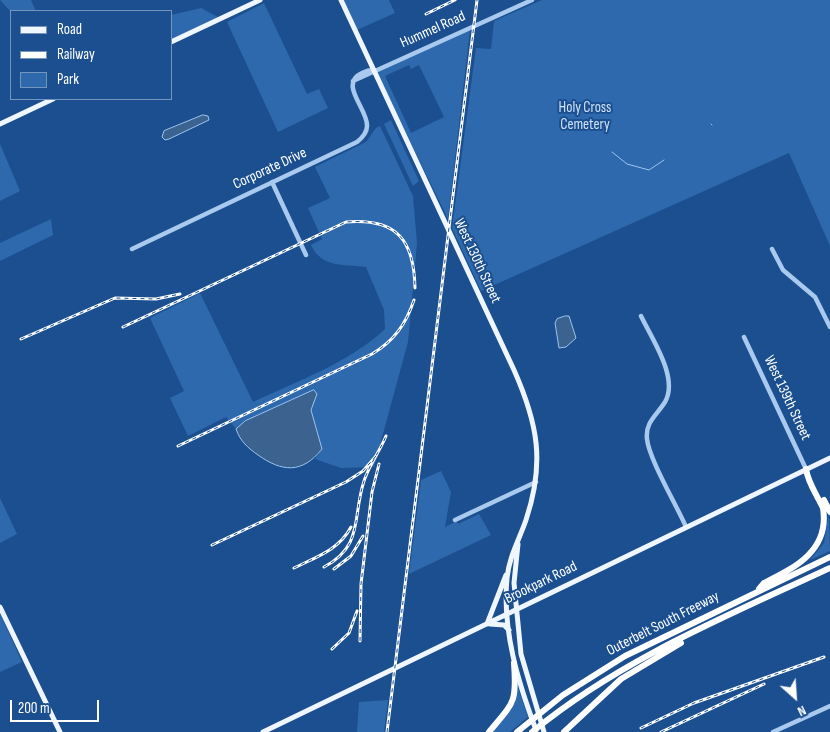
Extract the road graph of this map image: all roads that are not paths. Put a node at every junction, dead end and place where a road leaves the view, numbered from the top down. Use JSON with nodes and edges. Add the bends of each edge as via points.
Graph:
{"nodes":[{"id":1,"x":260,"y":0,"type":"edge"},
{"id":2,"x":341,"y":0,"type":"edge"},
{"id":3,"x":529,"y":0,"type":"edge"},
{"id":4,"x":172,"y":42,"type":"edge"},
{"id":5,"x":373,"y":70,"type":"junction"},
{"id":6,"x":50,"y":100,"type":"edge"},
{"id":7,"x":0,"y":124,"type":"edge"},
{"id":8,"x":272,"y":182,"type":"junction"},
{"id":9,"x":132,"y":248,"type":"dead end"},
{"id":10,"x":772,"y":249,"type":"dead end"},
{"id":11,"x":306,"y":254,"type":"dead end"},
{"id":12,"x":641,"y":316,"type":"dead end"},
{"id":13,"x":830,"y":327,"type":"edge"},
{"id":14,"x":744,"y":337,"type":"dead end"},
{"id":15,"x":830,"y":458,"type":"edge"},
{"id":16,"x":806,"y":469,"type":"junction"},
{"id":17,"x":537,"y":482,"type":"junction"},
{"id":18,"x":830,"y":512,"type":"edge"},
{"id":19,"x":455,"y":520,"type":"dead end"},
{"id":20,"x":686,"y":527,"type":"junction"},
{"id":21,"x":518,"y":542,"type":"junction"},
{"id":22,"x":830,"y":556,"type":"edge"},
{"id":23,"x":830,"y":568,"type":"edge"},
{"id":24,"x":508,"y":570,"type":"junction"},
{"id":25,"x":507,"y":582,"type":"junction"},
{"id":26,"x":514,"y":583,"type":"junction"},
{"id":27,"x":507,"y":588,"type":"junction"},
{"id":28,"x":759,"y":590,"type":"junction"},
{"id":29,"x":0,"y":607,"type":"edge"},
{"id":30,"x":516,"y":609,"type":"junction"},
{"id":31,"x":507,"y":614,"type":"junction"},
{"id":32,"x":719,"y":620,"type":"junction"},
{"id":33,"x":487,"y":624,"type":"junction"},
{"id":34,"x":509,"y":631,"type":"junction"},
{"id":35,"x":512,"y":648,"type":"junction"},
{"id":36,"x":520,"y":648,"type":"junction"},
{"id":37,"x":522,"y":662,"type":"junction"},
{"id":38,"x":514,"y":663,"type":"junction"},
{"id":39,"x":830,"y":706,"type":"edge"},
{"id":40,"x":60,"y":732,"type":"edge"},
{"id":41,"x":262,"y":732,"type":"edge"},
{"id":42,"x":488,"y":732,"type":"edge"},
{"id":43,"x":517,"y":732,"type":"edge"},
{"id":44,"x":532,"y":732,"type":"edge"},
{"id":45,"x":537,"y":732,"type":"edge"},
{"id":46,"x":544,"y":732,"type":"edge"},
{"id":47,"x":564,"y":732,"type":"edge"},
{"id":48,"x":773,"y":732,"type":"edge"}],
"edges":[{"from":1,"to":4,"type":"main road"},
{"from":2,"to":5,"type":"main road","name":"West 130th Street"},
{"from":3,"to":5,"type":"street","name":"Hummel Road"},
{"from":5,"to":8,"type":"street","name":"Corporate Drive","via":[[353,81],[353,92],[367,121],[361,138]]},
{"from":5,"to":17,"type":"main road","name":"West 130th Street","via":[[529,404],[536,434]]},
{"from":6,"to":7,"type":"main road"},
{"from":8,"to":9,"type":"street","name":"Corporate Drive"},
{"from":8,"to":11,"type":"street"},
{"from":10,"to":13,"type":"street","via":[[783,270],[815,297]]},
{"from":12,"to":20,"type":"street","via":[[670,383],[666,399],[650,420],[647,440]]},
{"from":14,"to":16,"type":"street","name":"West 139th Street"},
{"from":15,"to":16,"type":"main road","name":"Brookpark Road"},
{"from":16,"to":18,"type":"highway"},
{"from":16,"to":20,"type":"main road","name":"Brookpark Road"},
{"from":16,"to":28,"type":"highway","via":[[825,516],[824,537],[812,556],[764,583]]},
{"from":17,"to":19,"type":"street"},
{"from":17,"to":21,"type":"main road","name":"West 130th Street"},
{"from":20,"to":30,"type":"main road","name":"Brookpark Road"},
{"from":21,"to":24,"type":"main road","name":"West 130th Street"},
{"from":21,"to":26,"type":"main road","name":"West 130th Street"},
{"from":22,"to":28,"type":"highway","name":"Outerbelt South Freeway"},
{"from":23,"to":32,"type":"highway","name":"Outerbelt South Freeway"},
{"from":24,"to":25,"type":"main road","name":"West 130th Street"},
{"from":24,"to":33,"type":"main road"},
{"from":25,"to":26,"type":"main road"},
{"from":25,"to":27,"type":"main road","name":"West 130th Street"},
{"from":26,"to":30,"type":"main road","name":"West 130th Street"},
{"from":27,"to":30,"type":"main road"},
{"from":27,"to":31,"type":"main road","name":"West 130th Street"},
{"from":28,"to":43,"type":"highway","name":"Outerbelt South Freeway","via":[[625,656],[577,685]]},
{"from":29,"to":40,"type":"main road"},
{"from":30,"to":31,"type":"main road","name":"Brookpark Road"},
{"from":30,"to":36,"type":"main road","name":"West 130th Street"},
{"from":31,"to":33,"type":"main road","name":"Brookpark Road"},
{"from":31,"to":34,"type":"main road","name":"West 130th Street"},
{"from":32,"to":44,"type":"highway","name":"Outerbelt South Freeway","via":[[628,665],[574,699]]},
{"from":32,"to":47,"type":"highway","via":[[629,673]]},
{"from":33,"to":34,"type":"main road","via":[[504,625]]},
{"from":33,"to":41,"type":"main road","name":"Brookpark Road"},
{"from":34,"to":35,"type":"main road","name":"West 130th Street"},
{"from":35,"to":36,"type":"main road"},
{"from":35,"to":38,"type":"main road","name":"West 130th Street"},
{"from":36,"to":37,"type":"main road","name":"West 130th Street"},
{"from":37,"to":38,"type":"main road"},
{"from":37,"to":46,"type":"main road","name":"West 130th Street"},
{"from":38,"to":42,"type":"highway","via":[[514,700]]},
{"from":38,"to":45,"type":"main road","name":"West 130th Street"},
{"from":39,"to":48,"type":"street"}]}
